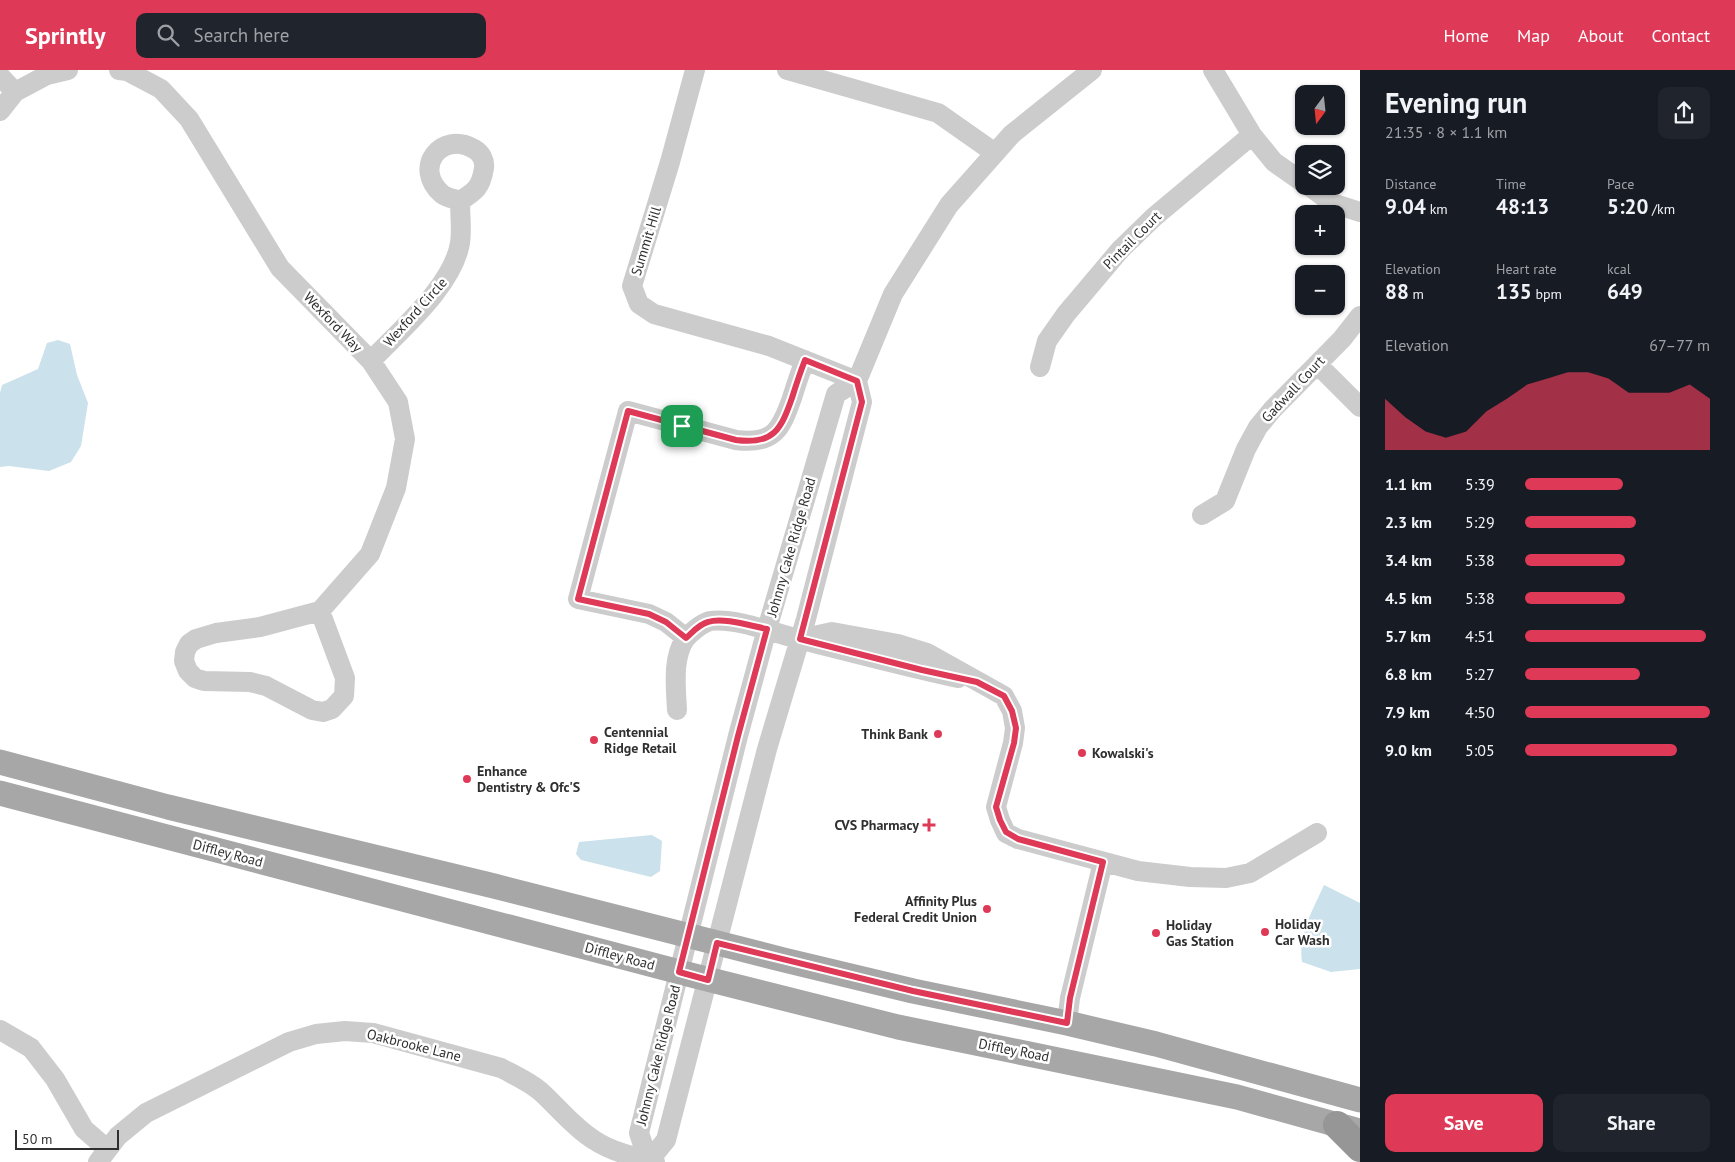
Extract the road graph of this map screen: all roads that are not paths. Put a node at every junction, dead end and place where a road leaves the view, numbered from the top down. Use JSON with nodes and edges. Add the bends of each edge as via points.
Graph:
{"nodes":[{"id":1,"x":68,"y":70,"type":"edge"},
{"id":2,"x":119,"y":70,"type":"edge"},
{"id":3,"x":695,"y":70,"type":"edge"},
{"id":4,"x":787,"y":70,"type":"edge"},
{"id":5,"x":1092,"y":70,"type":"edge"},
{"id":6,"x":1213,"y":70,"type":"edge"},
{"id":7,"x":0,"y":76,"type":"edge"},
{"id":8,"x":15,"y":92,"type":"junction"},
{"id":9,"x":0,"y":111,"type":"edge"},
{"id":10,"x":1252,"y":135,"type":"junction"},
{"id":11,"x":995,"y":153,"type":"junction"},
{"id":12,"x":1295,"y":177,"type":"edge"},
{"id":13,"x":1321,"y":195,"type":"edge"},
{"id":14,"x":460,"y":201,"type":"dead end"},
{"id":15,"x":1360,"y":212,"type":"edge"},
{"id":16,"x":1360,"y":316,"type":"edge"},
{"id":17,"x":805,"y":360,"type":"junction"},
{"id":18,"x":371,"y":361,"type":"junction"},
{"id":19,"x":1316,"y":364,"type":"junction"},
{"id":20,"x":1040,"y":367,"type":"dead end"},
{"id":21,"x":857,"y":381,"type":"junction"},
{"id":22,"x":1360,"y":407,"type":"edge"},
{"id":23,"x":1202,"y":515,"type":"dead end"},
{"id":24,"x":320,"y":611,"type":"junction"},
{"id":25,"x":767,"y":629,"type":"junction"},
{"id":26,"x":686,"y":638,"type":"junction"},
{"id":27,"x":800,"y":639,"type":"junction"},
{"id":28,"x":677,"y":710,"type":"dead end"},
{"id":29,"x":0,"y":762,"type":"edge"},
{"id":30,"x":0,"y":793,"type":"edge"},
{"id":31,"x":1317,"y":833,"type":"dead end"},
{"id":32,"x":1103,"y":862,"type":"junction"},
{"id":33,"x":688,"y":936,"type":"junction"},
{"id":34,"x":717,"y":943,"type":"junction"},
{"id":35,"x":679,"y":972,"type":"junction"},
{"id":36,"x":708,"y":980,"type":"junction"},
{"id":37,"x":1067,"y":1023,"type":"junction"},
{"id":38,"x":0,"y":1030,"type":"edge"},
{"id":39,"x":1360,"y":1100,"type":"edge"},
{"id":40,"x":1349,"y":1128,"type":"edge"},
{"id":41,"x":1360,"y":1148,"type":"edge"},
{"id":42,"x":103,"y":1156,"type":"edge"},
{"id":43,"x":650,"y":1161,"type":"edge"}],
"edges":[{"from":1,"to":8,"type":"street","via":[[47,75]]},
{"from":2,"to":18,"type":"street","name":"Wexford Way","via":[[162,89],[189,119],[280,268]]},
{"from":3,"to":17,"type":"street","name":"Summit Hill","via":[[632,286],[634,296],[639,304],[654,314],[768,346]]},
{"from":4,"to":11,"type":"street","via":[[938,113]]},
{"from":5,"to":11,"type":"street","via":[[1012,134]]},
{"from":6,"to":10,"type":"street"},
{"from":7,"to":8,"type":"street"},
{"from":8,"to":9,"type":"street"},
{"from":10,"to":12,"type":"street","via":[[1274,162]]},
{"from":10,"to":20,"type":"street","name":"Pintail Court","via":[[1154,217],[1120,250],[1046,341]]},
{"from":11,"to":21,"type":"street","via":[[949,204],[892,294]]},
{"from":13,"to":15,"type":"street","via":[[1332,203]]},
{"from":14,"to":18,"type":"street","name":"Wexford Circle","via":[[460,243],[454,267],[437,292]]},
{"from":16,"to":19,"type":"street","name":"Gadwall Court"},
{"from":17,"to":21,"type":"street","name":"Summit Hill"},
{"from":17,"to":26,"type":"street","via":[[784,422],[765,438],[751,442],[736,440],[628,411],[578,599],[649,614],[666,622]]},
{"from":18,"to":24,"type":"street","name":"Wexford Way","via":[[398,402],[405,439],[396,488],[370,554]]},
{"from":19,"to":22,"type":"street"},
{"from":19,"to":23,"type":"street","name":"Gadwall Court","via":[[1258,427],[1225,501]]},
{"from":21,"to":25,"type":"street","name":"Johnny Cake Ridge Road","via":[[836,394]]},
{"from":21,"to":27,"type":"street","name":"Johnny Cake Ridge Road","via":[[862,402]]},
{"from":24,"to":24,"type":"street","via":[[345,678],[344,696],[332,709],[323,712],[312,710],[266,686],[250,682],[204,681],[188,671],[185,652],[196,638]]},
{"from":25,"to":26,"type":"street","via":[[725,621],[708,622]]},
{"from":25,"to":27,"type":"street"},
{"from":25,"to":33,"type":"street","name":"Johnny Cake Ridge Road"},
{"from":26,"to":28,"type":"street","via":[[678,657]]},
{"from":27,"to":32,"type":"street","via":[[977,682],[1004,696],[1016,728],[996,807],[1006,832],[1018,839]]},
{"from":27,"to":34,"type":"street","name":"Johnny Cake Ridge Road","via":[[767,749]]},
{"from":29,"to":33,"type":"main road"},
{"from":30,"to":35,"type":"main road","name":"Diffley Road"},
{"from":31,"to":32,"type":"street","via":[[1250,872],[1226,878],[1138,871]]},
{"from":32,"to":37,"type":"street","via":[[1070,998]]},
{"from":33,"to":34,"type":"main road"},
{"from":33,"to":35,"type":"street","name":"Johnny Cake Ridge Road"},
{"from":34,"to":36,"type":"street","name":"Johnny Cake Ridge Road"},
{"from":34,"to":37,"type":"main road","via":[[913,991]]},
{"from":35,"to":36,"type":"main road","name":"Diffley Road"},
{"from":35,"to":43,"type":"street","name":"Johnny Cake Ridge Road","via":[[639,1133]]},
{"from":36,"to":40,"type":"main road","name":"Diffley Road","via":[[898,1027],[1237,1097]]},
{"from":36,"to":43,"type":"street","name":"Johnny Cake Ridge Road","via":[[666,1140]]},
{"from":37,"to":39,"type":"main road"},
{"from":38,"to":42,"type":"street","via":[[31,1048],[55,1078]]},
{"from":40,"to":41,"type":"highway"},
{"from":42,"to":43,"type":"street","name":"Oakbrooke Lane","via":[[132,1124],[162,1105],[289,1042],[316,1034],[345,1031],[373,1033],[500,1068],[538,1090],[596,1141]]}]}
